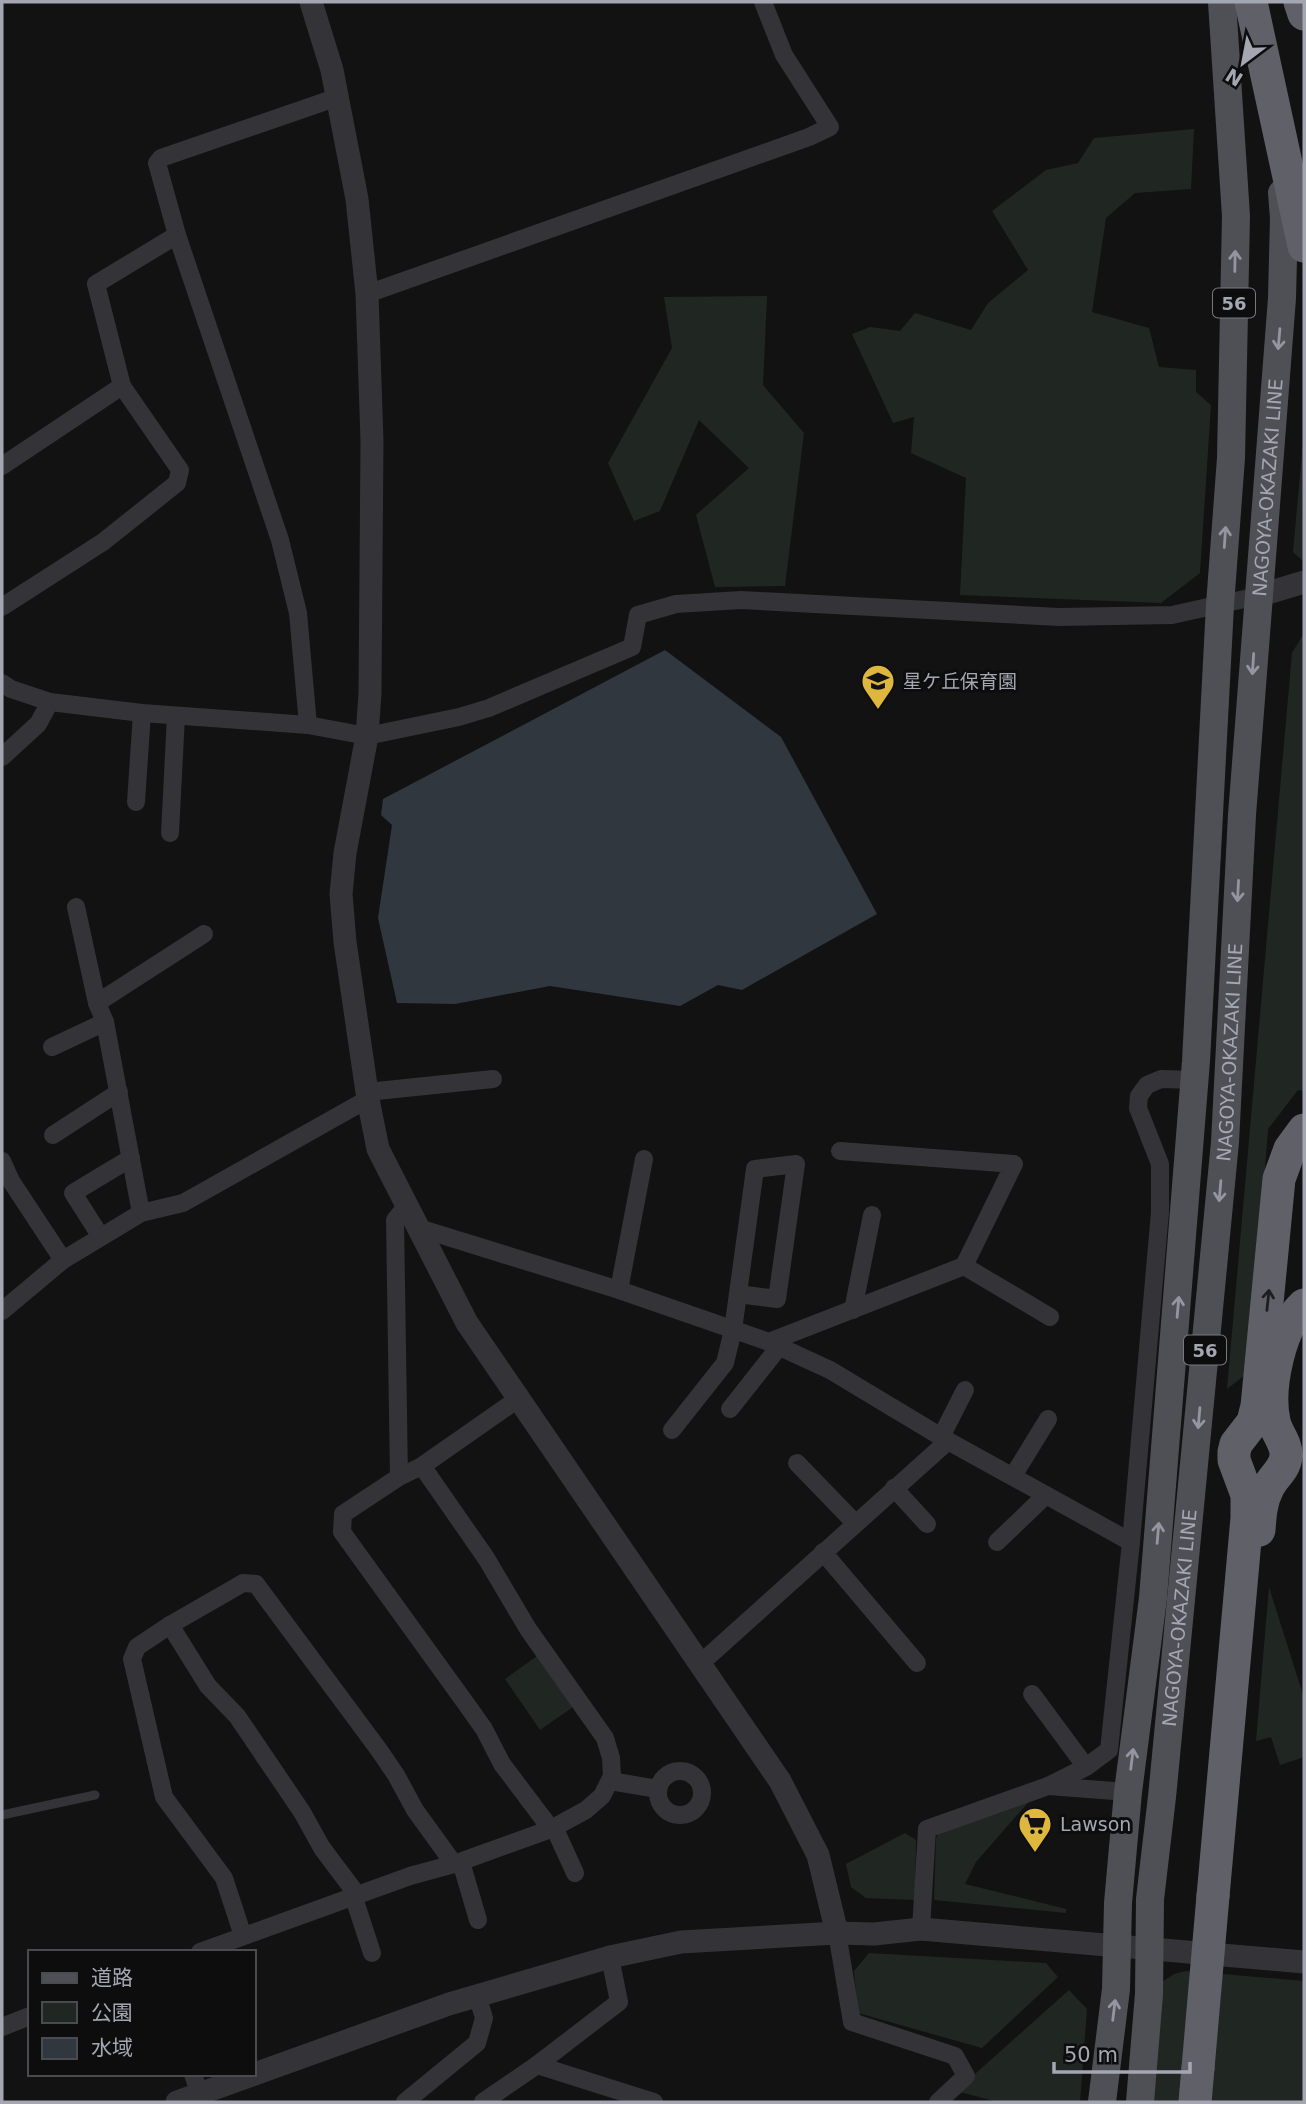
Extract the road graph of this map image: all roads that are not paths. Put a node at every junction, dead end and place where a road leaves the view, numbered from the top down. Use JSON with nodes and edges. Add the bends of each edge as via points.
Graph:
{"nodes":[{"id":1,"x":311,"y":2,"type":"edge"},
{"id":2,"x":763,"y":2,"type":"edge"},
{"id":3,"x":1222,"y":2,"type":"edge"},
{"id":4,"x":1251,"y":2,"type":"edge"},
{"id":5,"x":1267,"y":2,"type":"edge"},
{"id":6,"x":1300,"y":2,"type":"edge"},
{"id":7,"x":1304,"y":14,"type":"edge"},
{"id":8,"x":338,"y":97,"type":"junction"},
{"id":9,"x":1304,"y":165,"type":"edge"},
{"id":10,"x":1294,"y":214,"type":"edge"},
{"id":11,"x":177,"y":235,"type":"junction"},
{"id":12,"x":1304,"y":246,"type":"edge"},
{"id":13,"x":367,"y":294,"type":"junction"},
{"id":14,"x":122,"y":386,"type":"junction"},
{"id":15,"x":2,"y":466,"type":"edge"},
{"id":16,"x":1304,"y":582,"type":"edge"},
{"id":17,"x":1258,"y":596,"type":"junction"},
{"id":18,"x":1220,"y":605,"type":"junction"},
{"id":19,"x":2,"y":607,"type":"edge"},
{"id":20,"x":2,"y":683,"type":"edge"},
{"id":21,"x":50,"y":702,"type":"junction"},
{"id":22,"x":142,"y":713,"type":"junction"},
{"id":23,"x":176,"y":716,"type":"junction"},
{"id":24,"x":308,"y":725,"type":"junction"},
{"id":25,"x":367,"y":736,"type":"junction"},
{"id":26,"x":2,"y":757,"type":"edge"},
{"id":27,"x":136,"y":802,"type":"dead end"},
{"id":28,"x":170,"y":833,"type":"dead end"},
{"id":29,"x":76,"y":907,"type":"dead end"},
{"id":30,"x":204,"y":934,"type":"dead end"},
{"id":31,"x":97,"y":1003,"type":"junction"},
{"id":32,"x":105,"y":1022,"type":"junction"},
{"id":33,"x":52,"y":1047,"type":"dead end"},
{"id":34,"x":493,"y":1079,"type":"dead end"},
{"id":35,"x":1195,"y":1080,"type":"junction"},
{"id":36,"x":119,"y":1092,"type":"junction"},
{"id":37,"x":368,"y":1096,"type":"junction"},
{"id":38,"x":1304,"y":1130,"type":"edge"},
{"id":39,"x":53,"y":1135,"type":"dead end"},
{"id":40,"x":840,"y":1151,"type":"dead end"},
{"id":41,"x":131,"y":1158,"type":"junction"},
{"id":42,"x":644,"y":1159,"type":"dead end"},
{"id":43,"x":2,"y":1161,"type":"edge"},
{"id":44,"x":407,"y":1205,"type":"junction"},
{"id":45,"x":141,"y":1213,"type":"junction"},
{"id":46,"x":872,"y":1215,"type":"dead end"},
{"id":47,"x":419,"y":1228,"type":"junction"},
{"id":48,"x":101,"y":1237,"type":"junction"},
{"id":49,"x":64,"y":1260,"type":"junction"},
{"id":50,"x":964,"y":1266,"type":"junction"},
{"id":51,"x":619,"y":1290,"type":"junction"},
{"id":52,"x":738,"y":1294,"type":"dead end"},
{"id":53,"x":1304,"y":1305,"type":"edge"},
{"id":54,"x":853,"y":1310,"type":"junction"},
{"id":55,"x":2,"y":1311,"type":"edge"},
{"id":56,"x":1050,"y":1317,"type":"dead end"},
{"id":57,"x":733,"y":1330,"type":"junction"},
{"id":58,"x":774,"y":1345,"type":"junction"},
{"id":59,"x":965,"y":1390,"type":"dead end"},
{"id":60,"x":518,"y":1399,"type":"junction"},
{"id":61,"x":730,"y":1409,"type":"dead end"},
{"id":62,"x":1048,"y":1419,"type":"dead end"},
{"id":63,"x":672,"y":1430,"type":"dead end"},
{"id":64,"x":1264,"y":1431,"type":"junction"},
{"id":65,"x":944,"y":1439,"type":"junction"},
{"id":66,"x":797,"y":1463,"type":"dead end"},
{"id":67,"x":422,"y":1466,"type":"junction"},
{"id":68,"x":1013,"y":1476,"type":"junction"},
{"id":69,"x":1255,"y":1476,"type":"junction"},
{"id":70,"x":399,"y":1477,"type":"junction"},
{"id":71,"x":894,"y":1488,"type":"junction"},
{"id":72,"x":1046,"y":1495,"type":"junction"},
{"id":73,"x":855,"y":1523,"type":"junction"},
{"id":74,"x":928,"y":1524,"type":"dead end"},
{"id":75,"x":997,"y":1542,"type":"dead end"},
{"id":76,"x":1131,"y":1542,"type":"junction"},
{"id":77,"x":823,"y":1552,"type":"junction"},
{"id":78,"x":170,"y":1625,"type":"junction"},
{"id":79,"x":701,"y":1663,"type":"junction"},
{"id":80,"x":917,"y":1663,"type":"dead end"},
{"id":81,"x":1032,"y":1694,"type":"dead end"},
{"id":82,"x":1086,"y":1767,"type":"junction"},
{"id":83,"x":610,"y":1781,"type":"junction"},
{"id":84,"x":1048,"y":1786,"type":"junction"},
{"id":85,"x":658,"y":1789,"type":"dead end"},
{"id":86,"x":1128,"y":1792,"type":"junction"},
{"id":87,"x":95,"y":1795,"type":"dead end"},
{"id":88,"x":2,"y":1815,"type":"edge"},
{"id":89,"x":552,"y":1828,"type":"junction"},
{"id":90,"x":457,"y":1863,"type":"junction"},
{"id":91,"x":575,"y":1873,"type":"dead end"},
{"id":92,"x":356,"y":1897,"type":"junction"},
{"id":93,"x":478,"y":1920,"type":"dead end"},
{"id":94,"x":921,"y":1929,"type":"junction"},
{"id":95,"x":837,"y":1933,"type":"junction"},
{"id":96,"x":242,"y":1942,"type":"edge"},
{"id":97,"x":1116,"y":1945,"type":"junction"},
{"id":98,"x":1151,"y":1949,"type":"junction"},
{"id":99,"x":209,"y":1950,"type":"edge"},
{"id":100,"x":372,"y":1953,"type":"dead end"},
{"id":101,"x":610,"y":1957,"type":"junction"},
{"id":102,"x":1304,"y":1962,"type":"edge"},
{"id":103,"x":477,"y":1994,"type":"junction"},
{"id":104,"x":28,"y":2017,"type":"edge"},
{"id":105,"x":2,"y":2027,"type":"edge"},
{"id":106,"x":537,"y":2065,"type":"junction"},
{"id":107,"x":1206,"y":2069,"type":"junction"},
{"id":108,"x":256,"y":2071,"type":"edge"},
{"id":109,"x":242,"y":2076,"type":"edge"},
{"id":110,"x":193,"y":2093,"type":"edge"},
{"id":111,"x":405,"y":2102,"type":"edge"},
{"id":112,"x":483,"y":2102,"type":"edge"},
{"id":113,"x":654,"y":2102,"type":"edge"},
{"id":114,"x":938,"y":2102,"type":"edge"},
{"id":115,"x":1102,"y":2102,"type":"edge"},
{"id":116,"x":1140,"y":2102,"type":"edge"},
{"id":117,"x":1195,"y":2102,"type":"edge"},
{"id":118,"x":1213,"y":2102,"type":"edge"}],
"edges":[{"from":1,"to":8,"type":"street"},
{"from":2,"to":13,"type":"street","via":[[784,55],[830,127]]},
{"from":18,"to":3,"type":"main road","name":"NAGOYA-OKAZAKI LINE","number":"56","one_way":true,"via":[[1231,458],[1236,216]]},
{"from":4,"to":9,"type":"highway","bridge":true},
{"from":4,"to":12,"type":"highway","bridge":true},
{"from":5,"to":10,"type":"main road","name":"NAGOYA-OKAZAKI LINE","number":"56"},
{"from":6,"to":7,"type":"highway"},
{"from":8,"to":11,"type":"street","via":[[161,158],[157,163]]},
{"from":8,"to":13,"type":"street","via":[[357,199]]},
{"from":10,"to":17,"type":"main road","name":"NAGOYA-OKAZAKI LINE","number":"56","one_way":true,"via":[[1282,299]]},
{"from":11,"to":14,"type":"street","via":[[96,284]]},
{"from":11,"to":24,"type":"street","via":[[280,540],[298,614]]},
{"from":13,"to":25,"type":"street","via":[[372,619]]},
{"from":14,"to":15,"type":"street"},
{"from":14,"to":19,"type":"street","via":[[180,470],[177,483],[103,542]]},
{"from":16,"to":17,"type":"street"},
{"from":17,"to":18,"type":"street"},
{"from":17,"to":98,"type":"main road","name":"NAGOYA-OKAZAKI LINE","number":"56","one_way":true,"via":[[1225,1142],[1150,1899]]},
{"from":18,"to":25,"type":"street","via":[[1172,615],[1059,617],[741,600],[676,604],[638,615],[632,647],[525,693],[459,717]]},
{"from":18,"to":35,"type":"main road","name":"NAGOYA-OKAZAKI LINE","number":"56"},
{"from":20,"to":21,"type":"street"},
{"from":21,"to":22,"type":"street"},
{"from":21,"to":26,"type":"street","via":[[38,724]]},
{"from":22,"to":23,"type":"street"},
{"from":22,"to":27,"type":"street"},
{"from":23,"to":24,"type":"street"},
{"from":23,"to":28,"type":"street"},
{"from":24,"to":25,"type":"street"},
{"from":25,"to":37,"type":"street","via":[[341,894]]},
{"from":29,"to":31,"type":"street"},
{"from":30,"to":31,"type":"street"},
{"from":31,"to":32,"type":"street"},
{"from":32,"to":33,"type":"street"},
{"from":32,"to":36,"type":"street"},
{"from":34,"to":37,"type":"street"},
{"from":35,"to":76,"type":"street","via":[[1161,1079],[1147,1084],[1139,1096],[1138,1108],[1160,1164],[1160,1212]]},
{"from":86,"to":35,"type":"main road","name":"NAGOYA-OKAZAKI LINE","number":"56","one_way":true,"via":[[1153,1598]]},
{"from":36,"to":39,"type":"street"},
{"from":36,"to":41,"type":"street"},
{"from":37,"to":44,"type":"street","via":[[378,1149]]},
{"from":37,"to":45,"type":"street","via":[[183,1203]]},
{"from":64,"to":38,"type":"highway","one_way":true,"via":[[1253,1423],[1279,1179],[1290,1149]]},
{"from":40,"to":50,"type":"street","via":[[1014,1164]]},
{"from":41,"to":45,"type":"street"},
{"from":41,"to":48,"type":"street","via":[[73,1193]]},
{"from":42,"to":51,"type":"street"},
{"from":43,"to":49,"type":"street"},
{"from":44,"to":47,"type":"street"},
{"from":44,"to":70,"type":"street","via":[[395,1220]]},
{"from":45,"to":48,"type":"street"},
{"from":46,"to":54,"type":"street"},
{"from":47,"to":51,"type":"street"},
{"from":47,"to":60,"type":"street","via":[[467,1323]]},
{"from":48,"to":49,"type":"street"},
{"from":49,"to":55,"type":"street"},
{"from":50,"to":54,"type":"street"},
{"from":50,"to":56,"type":"street"},
{"from":51,"to":57,"type":"street"},
{"from":52,"to":57,"type":"street","via":[[777,1299],[796,1164],[755,1169]]},
{"from":53,"to":64,"type":"highway","via":[[1291,1320],[1279,1349],[1273,1417]]},
{"from":54,"to":58,"type":"street"},
{"from":57,"to":58,"type":"street"},
{"from":57,"to":63,"type":"street","via":[[725,1363]]},
{"from":58,"to":61,"type":"street"},
{"from":58,"to":65,"type":"street","via":[[830,1370]]},
{"from":59,"to":65,"type":"street"},
{"from":60,"to":67,"type":"street"},
{"from":60,"to":79,"type":"street"},
{"from":62,"to":68,"type":"street"},
{"from":64,"to":69,"type":"highway","via":[[1236,1444],[1234,1460]]},
{"from":64,"to":69,"type":"highway","via":[[1284,1443],[1286,1458],[1280,1472]]},
{"from":65,"to":68,"type":"street"},
{"from":65,"to":71,"type":"street"},
{"from":66,"to":73,"type":"street"},
{"from":67,"to":70,"type":"street"},
{"from":67,"to":83,"type":"street","via":[[605,1738],[611,1758]]},
{"from":68,"to":72,"type":"street"},
{"from":69,"to":107,"type":"highway","bridge":true,"via":[[1247,1495]]},
{"from":70,"to":89,"type":"street","via":[[343,1514],[342,1532],[484,1729],[502,1764]]},
{"from":71,"to":73,"type":"street"},
{"from":71,"to":74,"type":"street"},
{"from":72,"to":75,"type":"street"},
{"from":72,"to":76,"type":"street"},
{"from":73,"to":77,"type":"street"},
{"from":76,"to":82,"type":"street","via":[[1109,1750]]},
{"from":77,"to":79,"type":"street"},
{"from":77,"to":80,"type":"street"},
{"from":78,"to":90,"type":"street","via":[[243,1583],[256,1584]]},
{"from":78,"to":92,"type":"street","via":[[208,1686],[237,1716]]},
{"from":78,"to":96,"type":"street","via":[[133,1652],[134,1671],[164,1797],[224,1878]]},
{"from":79,"to":95,"type":"street","via":[[780,1781],[818,1855]]},
{"from":81,"to":82,"type":"street"},
{"from":82,"to":84,"type":"street"},
{"from":83,"to":85,"type":"street"},
{"from":83,"to":89,"type":"street","via":[[597,1803]]},
{"from":84,"to":86,"type":"street"},
{"from":84,"to":94,"type":"street","via":[[927,1829]]},
{"from":86,"to":97,"type":"main road","name":"NAGOYA-OKAZAKI LINE","number":"56"},
{"from":87,"to":88,"type":"lane"},
{"from":89,"to":90,"type":"street"},
{"from":89,"to":91,"type":"street"},
{"from":90,"to":92,"type":"street"},
{"from":90,"to":93,"type":"street"},
{"from":92,"to":96,"type":"street"},
{"from":92,"to":100,"type":"street"},
{"from":94,"to":95,"type":"street"},
{"from":94,"to":97,"type":"street"},
{"from":95,"to":101,"type":"street","via":[[681,1942]]},
{"from":95,"to":114,"type":"street","via":[[852,2022],[955,2056],[966,2076]]},
{"from":96,"to":99,"type":"street"},
{"from":97,"to":98,"type":"street"},
{"from":115,"to":97,"type":"main road","name":"NAGOYA-OKAZAKI LINE","number":"56","one_way":true,"via":[[1116,1989]]},
{"from":98,"to":102,"type":"street"},
{"from":98,"to":116,"type":"main road","name":"NAGOYA-OKAZAKI LINE","number":"56"},
{"from":101,"to":103,"type":"street"},
{"from":101,"to":106,"type":"street","via":[[619,2002]]},
{"from":103,"to":108,"type":"street"},
{"from":103,"to":111,"type":"street","via":[[484,2018],[478,2043]]},
{"from":104,"to":105,"type":"street"},
{"from":106,"to":112,"type":"street"},
{"from":106,"to":113,"type":"street"},
{"from":107,"to":117,"type":"highway"},
{"from":107,"to":118,"type":"highway"},
{"from":109,"to":110,"type":"street"}]}
